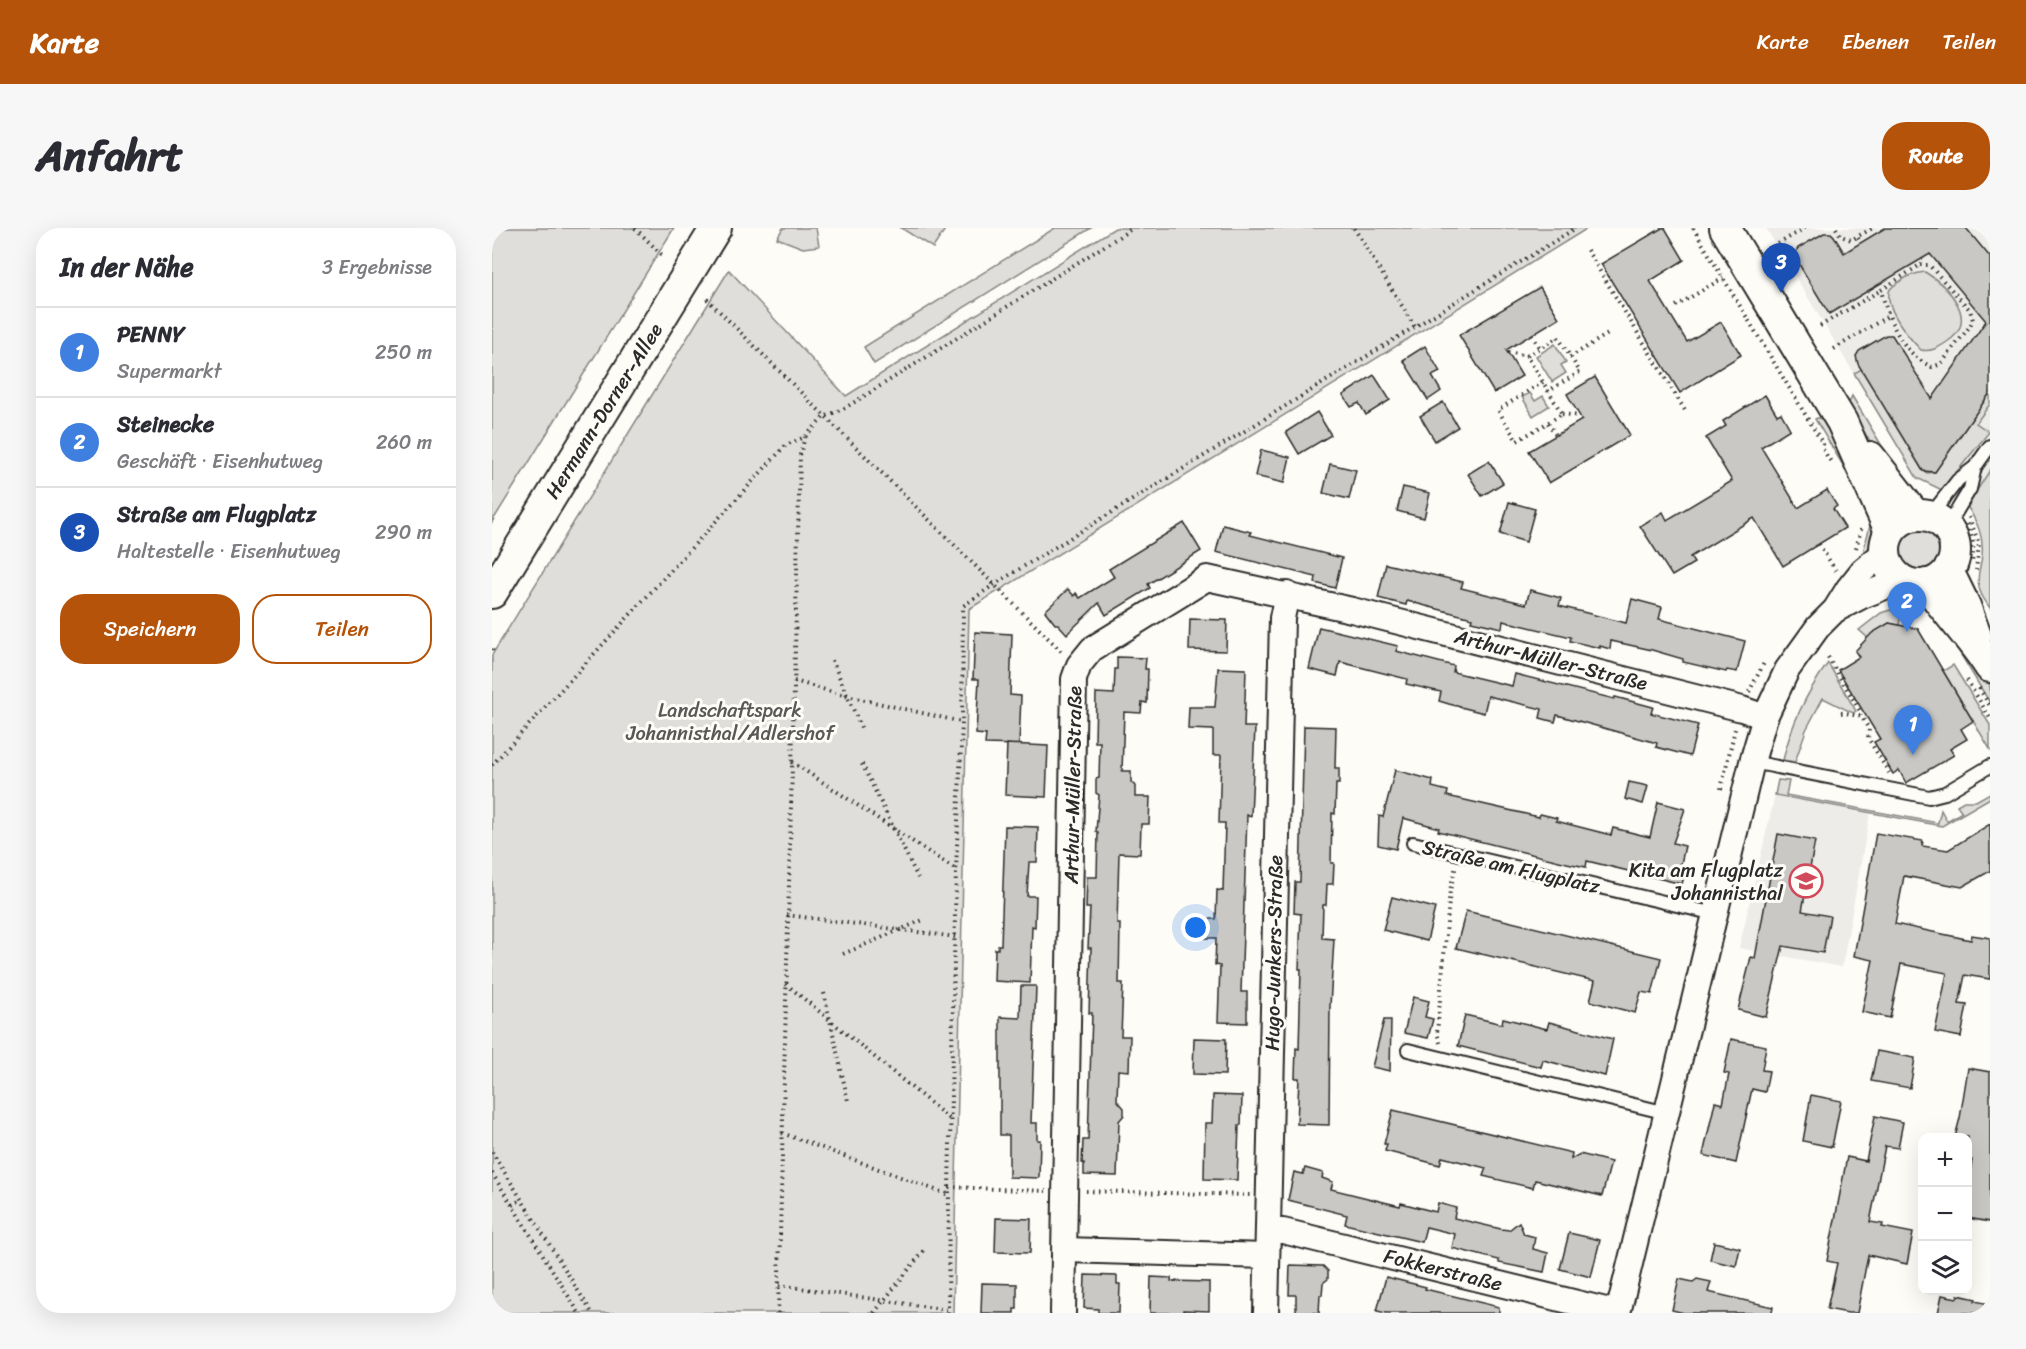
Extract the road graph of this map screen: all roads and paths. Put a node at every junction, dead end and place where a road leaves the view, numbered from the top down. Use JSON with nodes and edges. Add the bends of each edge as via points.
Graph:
{"nodes":[{"id":1,"x":635,"y":228,"type":"edge"},
{"id":2,"x":716,"y":228,"type":"edge"},
{"id":3,"x":1133,"y":228,"type":"edge"},
{"id":4,"x":1354,"y":228,"type":"edge"},
{"id":5,"x":1576,"y":228,"type":"edge"},
{"id":6,"x":1693,"y":228,"type":"edge"},
{"id":7,"x":1725,"y":228,"type":"edge"},
{"id":8,"x":1805,"y":228,"type":"edge"},
{"id":9,"x":1836,"y":228,"type":"edge"},
{"id":10,"x":1873,"y":228,"type":"edge"},
{"id":11,"x":1858,"y":238,"type":"junction"},
{"id":12,"x":1861,"y":243,"type":"dead end"},
{"id":13,"x":1773,"y":247,"type":"dead end"},
{"id":14,"x":1587,"y":250,"type":"dead end"},
{"id":15,"x":662,"y":255,"type":"dead end"},
{"id":16,"x":1723,"y":278,"type":"junction"},
{"id":17,"x":1884,"y":281,"type":"dead end"},
{"id":18,"x":1887,"y":286,"type":"junction"},
{"id":19,"x":1881,"y":290,"type":"junction"},
{"id":20,"x":707,"y":299,"type":"dead end"},
{"id":21,"x":1676,"y":306,"type":"dead end"},
{"id":22,"x":1888,"y":316,"type":"junction"},
{"id":23,"x":1820,"y":326,"type":"dead end"},
{"id":24,"x":1415,"y":327,"type":"junction"},
{"id":25,"x":1608,"y":334,"type":"dead end"},
{"id":26,"x":1532,"y":335,"type":"dead end"},
{"id":27,"x":1540,"y":348,"type":"junction"},
{"id":28,"x":1834,"y":349,"type":"dead end"},
{"id":29,"x":1508,"y":352,"type":"dead end"},
{"id":30,"x":1527,"y":356,"type":"junction"},
{"id":31,"x":1570,"y":357,"type":"junction"},
{"id":32,"x":1543,"y":382,"type":"junction"},
{"id":33,"x":1548,"y":391,"type":"junction"},
{"id":34,"x":1686,"y":412,"type":"dead end"},
{"id":35,"x":1562,"y":414,"type":"junction"},
{"id":36,"x":1580,"y":416,"type":"dead end"},
{"id":37,"x":824,"y":417,"type":"junction"},
{"id":38,"x":1548,"y":423,"type":"junction"},
{"id":39,"x":1556,"y":435,"type":"dead end"},
{"id":40,"x":805,"y":437,"type":"junction"},
{"id":41,"x":1831,"y":437,"type":"junction"},
{"id":42,"x":1990,"y":446,"type":"edge"},
{"id":43,"x":1975,"y":467,"type":"junction"},
{"id":44,"x":1834,"y":468,"type":"dead end"},
{"id":45,"x":1939,"y":517,"type":"junction"},
{"id":46,"x":1874,"y":536,"type":"junction"},
{"id":47,"x":1819,"y":544,"type":"dead end"},
{"id":48,"x":1854,"y":552,"type":"dead end"},
{"id":49,"x":1842,"y":566,"type":"dead end"},
{"id":50,"x":995,"y":584,"type":"junction"},
{"id":51,"x":1923,"y":585,"type":"junction"},
{"id":52,"x":492,"y":593,"type":"edge"},
{"id":53,"x":1287,"y":594,"type":"junction"},
{"id":54,"x":1888,"y":606,"type":"dead end"},
{"id":55,"x":1835,"y":610,"type":"junction"},
{"id":56,"x":1924,"y":614,"type":"dead end"},
{"id":57,"x":1828,"y":657,"type":"dead end"},
{"id":58,"x":832,"y":660,"type":"dead end"},
{"id":59,"x":1079,"y":665,"type":"junction"},
{"id":60,"x":1979,"y":672,"type":"edge"},
{"id":61,"x":794,"y":681,"type":"junction"},
{"id":62,"x":847,"y":696,"type":"junction"},
{"id":63,"x":1990,"y":706,"type":"edge"},
{"id":64,"x":1841,"y":713,"type":"dead end"},
{"id":65,"x":1861,"y":716,"type":"junction"},
{"id":66,"x":1766,"y":717,"type":"junction"},
{"id":67,"x":1990,"y":718,"type":"edge"},
{"id":68,"x":962,"y":722,"type":"junction"},
{"id":69,"x":862,"y":730,"type":"dead end"},
{"id":70,"x":792,"y":762,"type":"junction"},
{"id":71,"x":1752,"y":762,"type":"junction"},
{"id":72,"x":862,"y":764,"type":"dead end"},
{"id":73,"x":492,"y":765,"type":"edge"},
{"id":74,"x":1990,"y":766,"type":"edge"},
{"id":75,"x":1892,"y":790,"type":"junction"},
{"id":76,"x":894,"y":829,"type":"junction"},
{"id":77,"x":1413,"y":843,"type":"dead end"},
{"id":78,"x":1458,"y":855,"type":"junction"},
{"id":79,"x":956,"y":870,"type":"junction"},
{"id":80,"x":918,"y":878,"type":"dead end"},
{"id":81,"x":1715,"y":914,"type":"junction"},
{"id":82,"x":788,"y":915,"type":"junction"},
{"id":83,"x":923,"y":920,"type":"dead end"},
{"id":84,"x":900,"y":930,"type":"junction"},
{"id":85,"x":956,"y":937,"type":"junction"},
{"id":86,"x":843,"y":954,"type":"dead end"},
{"id":87,"x":785,"y":984,"type":"junction"},
{"id":88,"x":824,"y":993,"type":"dead end"},
{"id":89,"x":831,"y":1022,"type":"junction"},
{"id":90,"x":1408,"y":1050,"type":"dead end"},
{"id":91,"x":1444,"y":1059,"type":"junction"},
{"id":92,"x":848,"y":1101,"type":"dead end"},
{"id":93,"x":1667,"y":1113,"type":"junction"},
{"id":94,"x":951,"y":1120,"type":"junction"},
{"id":95,"x":782,"y":1133,"type":"junction"},
{"id":96,"x":492,"y":1152,"type":"edge"},
{"id":97,"x":492,"y":1173,"type":"edge"},
{"id":98,"x":949,"y":1187,"type":"junction"},
{"id":99,"x":1066,"y":1191,"type":"junction"},
{"id":100,"x":949,"y":1195,"type":"junction"},
{"id":101,"x":1268,"y":1196,"type":"junction"},
{"id":102,"x":522,"y":1199,"type":"junction"},
{"id":103,"x":512,"y":1205,"type":"junction"},
{"id":104,"x":1268,"y":1231,"type":"junction"},
{"id":105,"x":925,"y":1249,"type":"dead end"},
{"id":106,"x":1065,"y":1250,"type":"junction"},
{"id":107,"x":1266,"y":1256,"type":"junction"},
{"id":108,"x":779,"y":1285,"type":"junction"},
{"id":109,"x":884,"y":1301,"type":"junction"},
{"id":110,"x":948,"y":1312,"type":"edge"},
{"id":111,"x":579,"y":1313,"type":"edge"},
{"id":112,"x":592,"y":1313,"type":"edge"},
{"id":113,"x":778,"y":1313,"type":"edge"},
{"id":114,"x":874,"y":1313,"type":"edge"},
{"id":115,"x":1064,"y":1313,"type":"edge"},
{"id":116,"x":1266,"y":1313,"type":"edge"},
{"id":117,"x":1618,"y":1313,"type":"edge"}],
"edges":[{"from":1,"to":15,"type":"path"},
{"from":2,"to":52,"type":"street","name":"Hermann-Dorner-Allee"},
{"from":3,"to":37,"type":"path","via":[[846,408]]},
{"from":4,"to":24,"type":"path"},
{"from":5,"to":24,"type":"path"},
{"from":6,"to":16,"type":"path"},
{"from":7,"to":41,"type":"street"},
{"from":8,"to":13,"type":"path"},
{"from":9,"to":11,"type":"path","via":[[1845,238]]},
{"from":10,"to":11,"type":"path"},
{"from":11,"to":12,"type":"path"},
{"from":14,"to":34,"type":"path"},
{"from":16,"to":21,"type":"path"},
{"from":16,"to":41,"type":"path"},
{"from":17,"to":18,"type":"path"},
{"from":18,"to":19,"type":"path"},
{"from":18,"to":22,"type":"path","via":[[1920,265],[1929,265],[1970,310],[1973,320],[1941,364],[1932,367],[1915,357]]},
{"from":19,"to":22,"type":"path"},
{"from":19,"to":23,"type":"path"},
{"from":20,"to":37,"type":"path"},
{"from":22,"to":28,"type":"path"},
{"from":24,"to":50,"type":"path"},
{"from":25,"to":31,"type":"path"},
{"from":26,"to":27,"type":"path"},
{"from":27,"to":30,"type":"path"},
{"from":27,"to":31,"type":"path","via":[[1558,337]]},
{"from":29,"to":30,"type":"path"},
{"from":30,"to":32,"type":"path"},
{"from":31,"to":33,"type":"path","via":[[1580,372]]},
{"from":32,"to":33,"type":"path"},
{"from":32,"to":38,"type":"path","via":[[1498,410],[1517,441]]},
{"from":33,"to":35,"type":"path"},
{"from":35,"to":36,"type":"path"},
{"from":35,"to":38,"type":"path"},
{"from":37,"to":40,"type":"path"},
{"from":37,"to":50,"type":"path"},
{"from":38,"to":39,"type":"path"},
{"from":40,"to":61,"type":"path","via":[[800,455]]},
{"from":40,"to":73,"type":"path","via":[[786,445]]},
{"from":41,"to":44,"type":"path","via":[[1822,448]]},
{"from":41,"to":45,"type":"street"},
{"from":41,"to":46,"type":"street"},
{"from":42,"to":43,"type":"lane"},
{"from":43,"to":45,"type":"lane","via":[[1958,480]]},
{"from":43,"to":45,"type":"lane","via":[[1970,489]]},
{"from":45,"to":46,"type":"street","via":[[1898,523]]},
{"from":45,"to":51,"type":"street","via":[[1955,544],[1953,563]]},
{"from":45,"to":51,"type":"path","via":[[1971,520],[1979,544]]},
{"from":46,"to":48,"type":"path"},
{"from":46,"to":51,"type":"street","via":[[1893,573]]},
{"from":46,"to":55,"type":"street","via":[[1863,570]]},
{"from":47,"to":49,"type":"path","via":[[1836,572]]},
{"from":50,"to":59,"type":"path"},
{"from":50,"to":68,"type":"path","via":[[963,606]]},
{"from":51,"to":55,"type":"street","via":[[1862,596]]},
{"from":51,"to":60,"type":"street","via":[[1941,605]]},
{"from":53,"to":59,"type":"street","name":"Arthur-Müller-Straße","via":[[1207,578],[1092,649]]},
{"from":53,"to":66,"type":"street","name":"Arthur-Müller-Straße"},
{"from":53,"to":101,"type":"street","name":"Hugo-Junkers-Straße","via":[[1282,618]]},
{"from":54,"to":56,"type":"path"},
{"from":55,"to":66,"type":"street","via":[[1787,670]]},
{"from":57,"to":65,"type":"path"},
{"from":58,"to":62,"type":"path"},
{"from":59,"to":99,"type":"street","name":"Arthur-Müller-Straße","via":[[1074,678]]},
{"from":60,"to":63,"type":"path"},
{"from":60,"to":67,"type":"path"},
{"from":61,"to":62,"type":"path"},
{"from":61,"to":70,"type":"path"},
{"from":62,"to":68,"type":"path"},
{"from":62,"to":69,"type":"path"},
{"from":64,"to":65,"type":"path"},
{"from":65,"to":75,"type":"path","via":[[1869,729],[1868,738],[1893,780]]},
{"from":66,"to":71,"type":"street"},
{"from":68,"to":79,"type":"path"},
{"from":70,"to":76,"type":"path"},
{"from":70,"to":82,"type":"path"},
{"from":71,"to":75,"type":"lane"},
{"from":71,"to":81,"type":"street"},
{"from":72,"to":76,"type":"path"},
{"from":74,"to":75,"type":"lane","via":[[1945,793],[1929,797]]},
{"from":76,"to":79,"type":"path"},
{"from":76,"to":80,"type":"path"},
{"from":77,"to":78,"type":"lane","name":"Straße am Flugplatz"},
{"from":78,"to":81,"type":"lane","name":"Straße am Flugplatz"},
{"from":78,"to":91,"type":"path","via":[[1450,890],[1437,1033]]},
{"from":79,"to":85,"type":"path"},
{"from":81,"to":93,"type":"street"},
{"from":82,"to":84,"type":"path"},
{"from":82,"to":87,"type":"path"},
{"from":83,"to":84,"type":"path"},
{"from":84,"to":85,"type":"path"},
{"from":84,"to":86,"type":"path"},
{"from":85,"to":94,"type":"path"},
{"from":87,"to":89,"type":"path"},
{"from":87,"to":95,"type":"path"},
{"from":88,"to":89,"type":"path"},
{"from":89,"to":92,"type":"path"},
{"from":89,"to":94,"type":"path"},
{"from":90,"to":91,"type":"lane"},
{"from":91,"to":93,"type":"lane"},
{"from":93,"to":117,"type":"street"},
{"from":94,"to":98,"type":"path"},
{"from":95,"to":100,"type":"path"},
{"from":95,"to":108,"type":"path"},
{"from":96,"to":102,"type":"path"},
{"from":97,"to":103,"type":"path"},
{"from":98,"to":99,"type":"path"},
{"from":98,"to":100,"type":"path"},
{"from":99,"to":101,"type":"path"},
{"from":99,"to":106,"type":"street","name":"Arthur-Müller-Straße"},
{"from":100,"to":110,"type":"path"},
{"from":101,"to":104,"type":"street","name":"Hugo-Junkers-Straße"},
{"from":102,"to":103,"type":"path"},
{"from":102,"to":112,"type":"path"},
{"from":103,"to":111,"type":"path"},
{"from":104,"to":107,"type":"street","name":"Hugo-Junkers-Straße"},
{"from":104,"to":117,"type":"street","name":"Fokkerstraße","via":[[1283,1231]]},
{"from":105,"to":109,"type":"path"},
{"from":106,"to":107,"type":"street"},
{"from":106,"to":115,"type":"street","name":"Arthur-Müller-Straße"},
{"from":107,"to":116,"type":"street","name":"Hugo-Junkers-Straße"},
{"from":108,"to":109,"type":"path"},
{"from":108,"to":113,"type":"path"},
{"from":109,"to":110,"type":"path"},
{"from":109,"to":114,"type":"path"}]}
